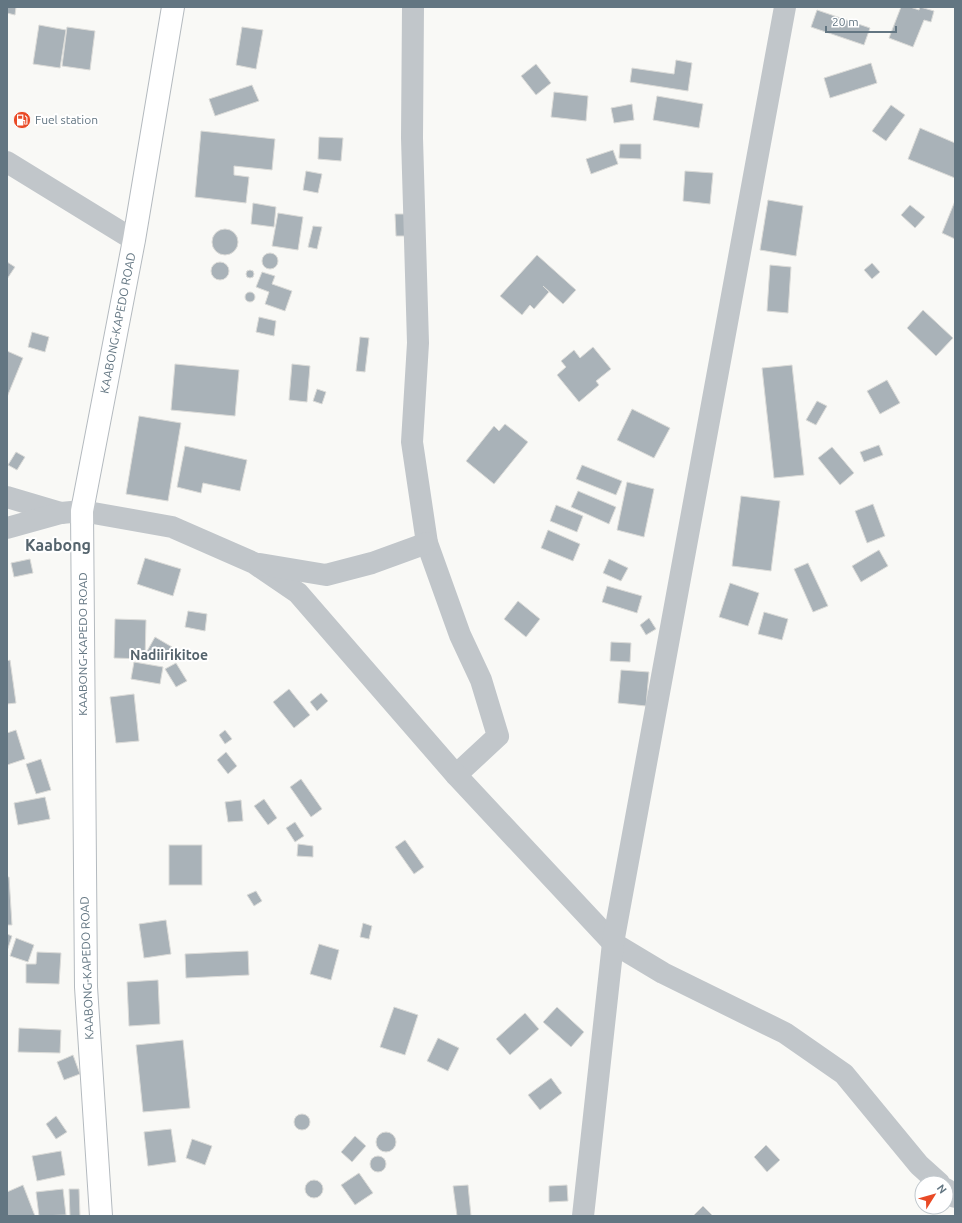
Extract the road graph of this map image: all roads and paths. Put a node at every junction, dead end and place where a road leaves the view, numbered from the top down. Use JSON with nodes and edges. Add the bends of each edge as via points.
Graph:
{"nodes":[{"id":1,"x":174,"y":7,"type":"edge"},
{"id":2,"x":413,"y":7,"type":"edge"},
{"id":3,"x":785,"y":7,"type":"edge"},
{"id":4,"x":7,"y":162,"type":"edge"},
{"id":5,"x":134,"y":240,"type":"junction"},
{"id":6,"x":7,"y":497,"type":"edge"},
{"id":7,"x":72,"y":512,"type":"junction"},
{"id":8,"x":7,"y":528,"type":"edge"},
{"id":9,"x":427,"y":543,"type":"junction"},
{"id":10,"x":254,"y":563,"type":"junction"},
{"id":11,"x":456,"y":775,"type":"junction"},
{"id":12,"x":613,"y":943,"type":"junction"},
{"id":13,"x":930,"y":1175,"type":"edge"},
{"id":14,"x":101,"y":1216,"type":"edge"},
{"id":15,"x":583,"y":1216,"type":"edge"}],
"edges":[{"from":1,"to":5,"type":"main road","name":"KAABONG-KAPEDO ROAD"},
{"from":2,"to":9,"type":"street","via":[[412,138],[418,343],[412,442]]},
{"from":3,"to":12,"type":"street"},
{"from":4,"to":5,"type":"street"},
{"from":5,"to":7,"type":"main road","name":"KAABONG-KAPEDO ROAD"},
{"from":6,"to":7,"type":"street"},
{"from":7,"to":8,"type":"street"},
{"from":7,"to":10,"type":"street","via":[[172,527]]},
{"from":7,"to":14,"type":"main road","name":"KAABONG-KAPEDO ROAD","via":[[86,987]]},
{"from":9,"to":10,"type":"street","via":[[372,563],[326,575]]},
{"from":9,"to":11,"type":"street","via":[[460,635],[481,680],[498,736]]},
{"from":10,"to":11,"type":"street","via":[[298,593]]},
{"from":11,"to":12,"type":"street"},
{"from":12,"to":13,"type":"street","via":[[663,973],[785,1033],[844,1074]]},
{"from":12,"to":15,"type":"street"}]}
